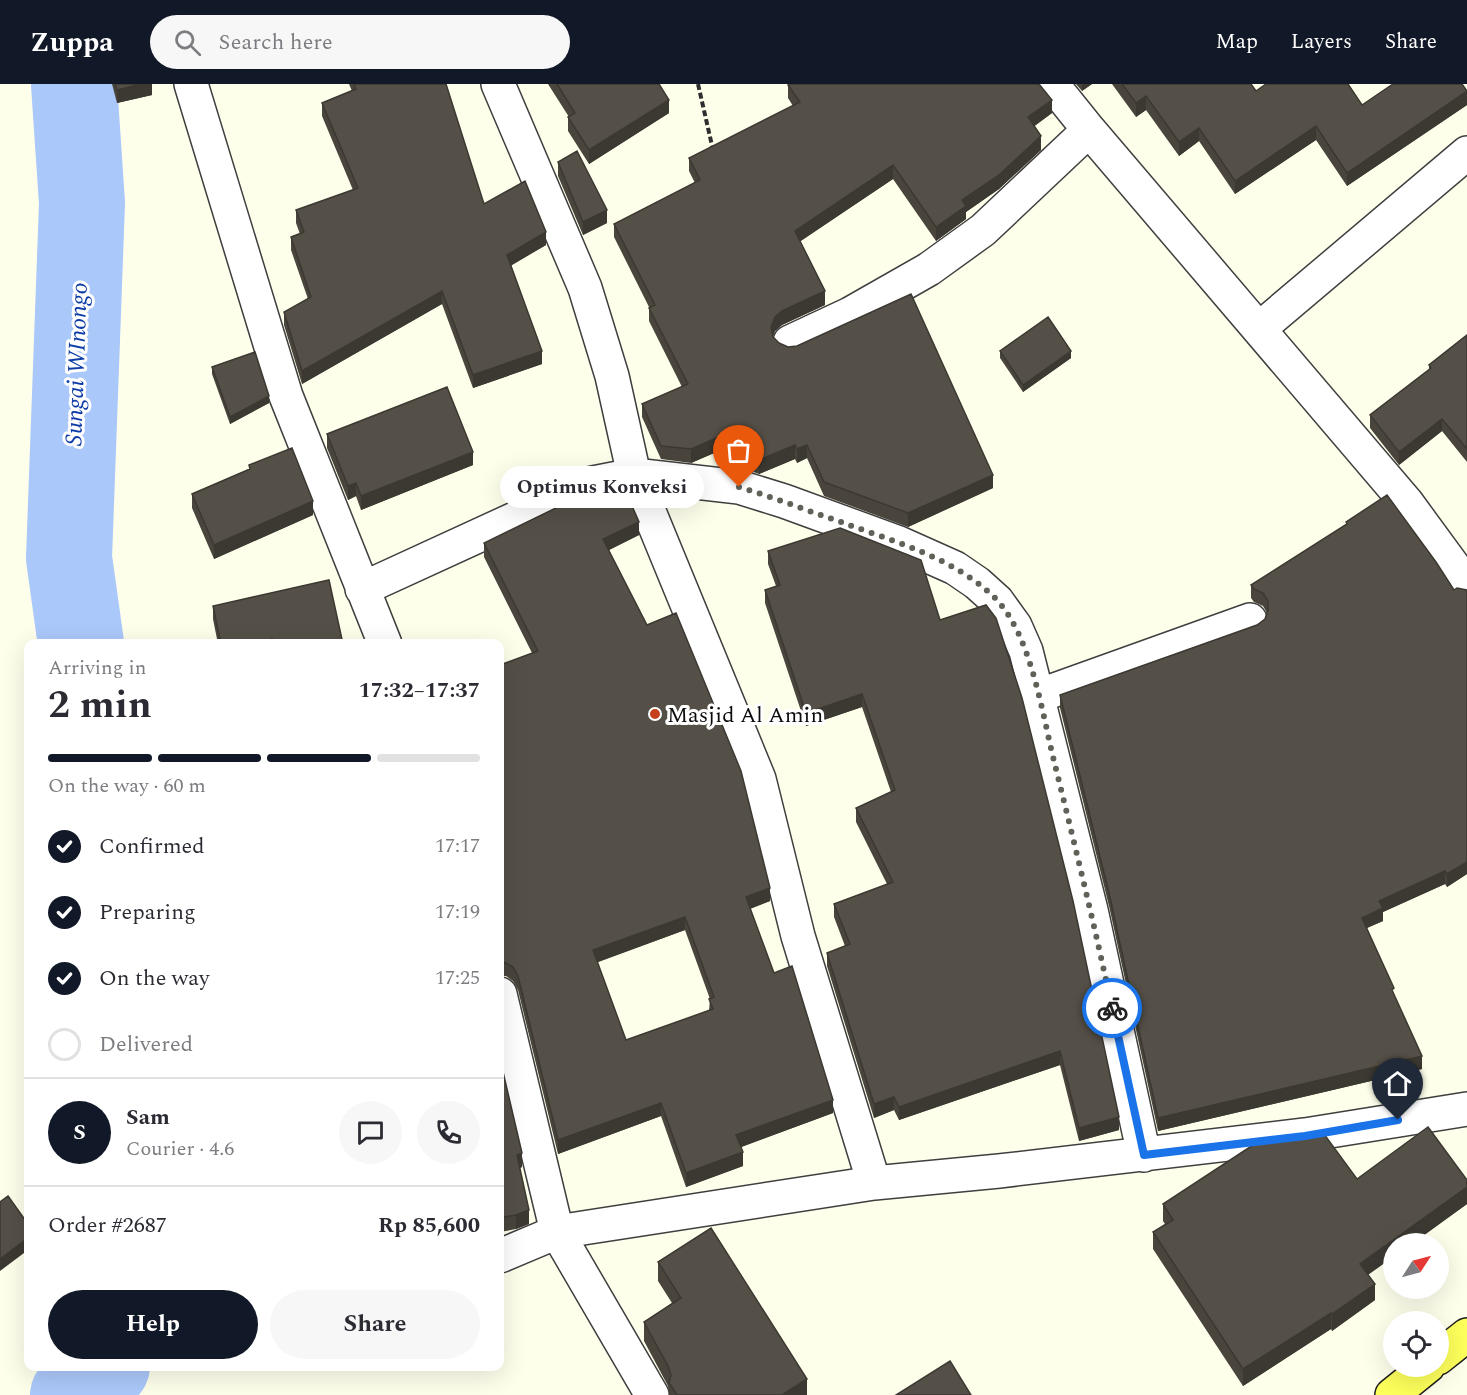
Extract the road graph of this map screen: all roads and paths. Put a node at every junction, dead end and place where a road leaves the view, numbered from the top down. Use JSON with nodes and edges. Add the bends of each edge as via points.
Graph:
{"nodes":[{"id":1,"x":191,"y":84,"type":"edge"},
{"id":2,"x":498,"y":84,"type":"edge"},
{"id":3,"x":698,"y":84,"type":"edge"},
{"id":4,"x":1052,"y":84,"type":"edge"},
{"id":5,"x":1089,"y":130,"type":"junction"},
{"id":6,"x":713,"y":150,"type":"edge"},
{"id":7,"x":1467,"y":153,"type":"edge"},
{"id":8,"x":1259,"y":329,"type":"junction"},
{"id":9,"x":790,"y":342,"type":"dead end"},
{"id":10,"x":634,"y":475,"type":"junction"},
{"id":11,"x":1467,"y":585,"type":"edge"},
{"id":12,"x":362,"y":589,"type":"junction"},
{"id":13,"x":1250,"y":620,"type":"dead end"},
{"id":14,"x":383,"y":639,"type":"edge"},
{"id":15,"x":1038,"y":696,"type":"junction"},
{"id":16,"x":504,"y":1011,"type":"edge"},
{"id":17,"x":1467,"y":1109,"type":"edge"},
{"id":18,"x":1144,"y":1155,"type":"junction"},
{"id":19,"x":874,"y":1182,"type":"junction"},
{"id":20,"x":557,"y":1232,"type":"junction"},
{"id":21,"x":504,"y":1254,"type":"edge"},
{"id":22,"x":1467,"y":1335,"type":"edge"},
{"id":23,"x":1449,"y":1349,"type":"edge"},
{"id":24,"x":1414,"y":1377,"type":"edge"},
{"id":25,"x":652,"y":1395,"type":"edge"},
{"id":26,"x":1392,"y":1395,"type":"edge"}],
"edges":[{"from":1,"to":12,"type":"street","via":[[286,396]]},
{"from":2,"to":10,"type":"street","via":[[585,288],[612,376]]},
{"from":3,"to":6,"type":"path"},
{"from":4,"to":5,"type":"street"},
{"from":5,"to":8,"type":"street"},
{"from":5,"to":9,"type":"street","via":[[984,230],[956,250],[888,294]]},
{"from":7,"to":8,"type":"street"},
{"from":8,"to":11,"type":"street","via":[[1407,503]]},
{"from":10,"to":12,"type":"street","via":[[593,483]]},
{"from":10,"to":15,"type":"street","via":[[739,487],[899,543],[955,568],[997,601],[1016,626]]},
{"from":10,"to":19,"type":"street","via":[[759,779],[798,936]]},
{"from":12,"to":14,"type":"street"},
{"from":13,"to":15,"type":"street"},
{"from":15,"to":18,"type":"street","via":[[1091,910]]},
{"from":16,"to":20,"type":"street"},
{"from":17,"to":18,"type":"street","via":[[1305,1136]]},
{"from":18,"to":19,"type":"street"},
{"from":19,"to":20,"type":"street"},
{"from":20,"to":21,"type":"street"},
{"from":20,"to":25,"type":"street"},
{"from":22,"to":23,"type":"main road"},
{"from":24,"to":26,"type":"main road"}]}
